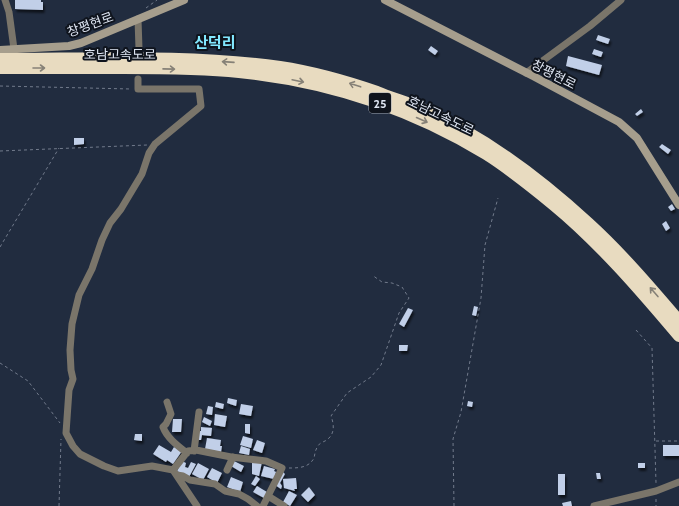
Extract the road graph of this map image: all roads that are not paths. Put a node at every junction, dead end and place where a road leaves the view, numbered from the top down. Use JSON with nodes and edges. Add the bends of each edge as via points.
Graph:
{"nodes":[{"id":1,"x":5,"y":0,"type":"edge"},
{"id":2,"x":184,"y":0,"type":"edge"},
{"id":3,"x":385,"y":0,"type":"edge"},
{"id":4,"x":621,"y":0,"type":"edge"},
{"id":5,"x":138,"y":19,"type":"junction"},
{"id":6,"x":0,"y":50,"type":"edge"},
{"id":7,"x":14,"y":50,"type":"junction"},
{"id":8,"x":139,"y":50,"type":"dead end"},
{"id":9,"x":0,"y":59,"type":"edge"},
{"id":10,"x":0,"y":68,"type":"edge"},
{"id":11,"x":526,"y":73,"type":"junction"},
{"id":12,"x":138,"y":79,"type":"dead end"},
{"id":13,"x":679,"y":205,"type":"edge"},
{"id":14,"x":679,"y":321,"type":"edge"},
{"id":15,"x":679,"y":336,"type":"edge"},
{"id":16,"x":167,"y":402,"type":"dead end"},
{"id":17,"x":199,"y":412,"type":"dead end"},
{"id":18,"x":191,"y":452,"type":"junction"},
{"id":19,"x":233,"y":457,"type":"junction"},
{"id":20,"x":227,"y":470,"type":"dead end"},
{"id":21,"x":175,"y":473,"type":"junction"},
{"id":22,"x":679,"y":482,"type":"edge"},
{"id":23,"x":268,"y":496,"type":"junction"},
{"id":24,"x":197,"y":506,"type":"edge"},
{"id":25,"x":257,"y":506,"type":"edge"},
{"id":26,"x":263,"y":506,"type":"edge"},
{"id":27,"x":284,"y":506,"type":"edge"},
{"id":28,"x":594,"y":506,"type":"edge"}],
"edges":[{"from":1,"to":7,"type":"street"},
{"from":2,"to":5,"type":"main road","name":"창평현로"},
{"from":3,"to":11,"type":"main road","name":"창평현로"},
{"from":4,"to":11,"type":"street"},
{"from":5,"to":7,"type":"main road","name":"창평현로","via":[[82,43]]},
{"from":5,"to":8,"type":"street"},
{"from":6,"to":7,"type":"main road","name":"창평현로"},
{"from":14,"to":9,"type":"highway","name":"호남고속도로","number":"25","one_way":true,"via":[[589,223],[560,198],[491,146],[420,108],[328,76],[248,63],[199,60]]},
{"from":10,"to":15,"type":"highway","name":"호남고속도로","number":"25","one_way":true,"via":[[188,69],[239,72],[326,86],[395,109],[440,128],[487,154],[555,206],[605,254]]},
{"from":11,"to":13,"type":"main road","name":"창평현로","via":[[619,122],[637,138]]},
{"from":12,"to":21,"type":"street","via":[[138,89],[199,89],[201,106],[155,144],[149,153],[142,174],[107,228],[79,295],[72,324],[70,350],[73,379],[69,390],[66,433],[80,454],[104,466],[118,471],[152,466]]},
{"from":16,"to":18,"type":"street","via":[[171,414],[163,427],[165,432],[172,441]]},
{"from":17,"to":18,"type":"street"},
{"from":18,"to":19,"type":"street"},
{"from":18,"to":21,"type":"street"},
{"from":19,"to":20,"type":"street"},
{"from":19,"to":23,"type":"street","via":[[266,461],[282,468]]},
{"from":21,"to":24,"type":"street"},
{"from":21,"to":25,"type":"street","via":[[190,480],[215,484],[225,491],[239,494]]},
{"from":22,"to":28,"type":"street","via":[[656,491]]},
{"from":23,"to":26,"type":"street"},
{"from":23,"to":27,"type":"street"}]}
